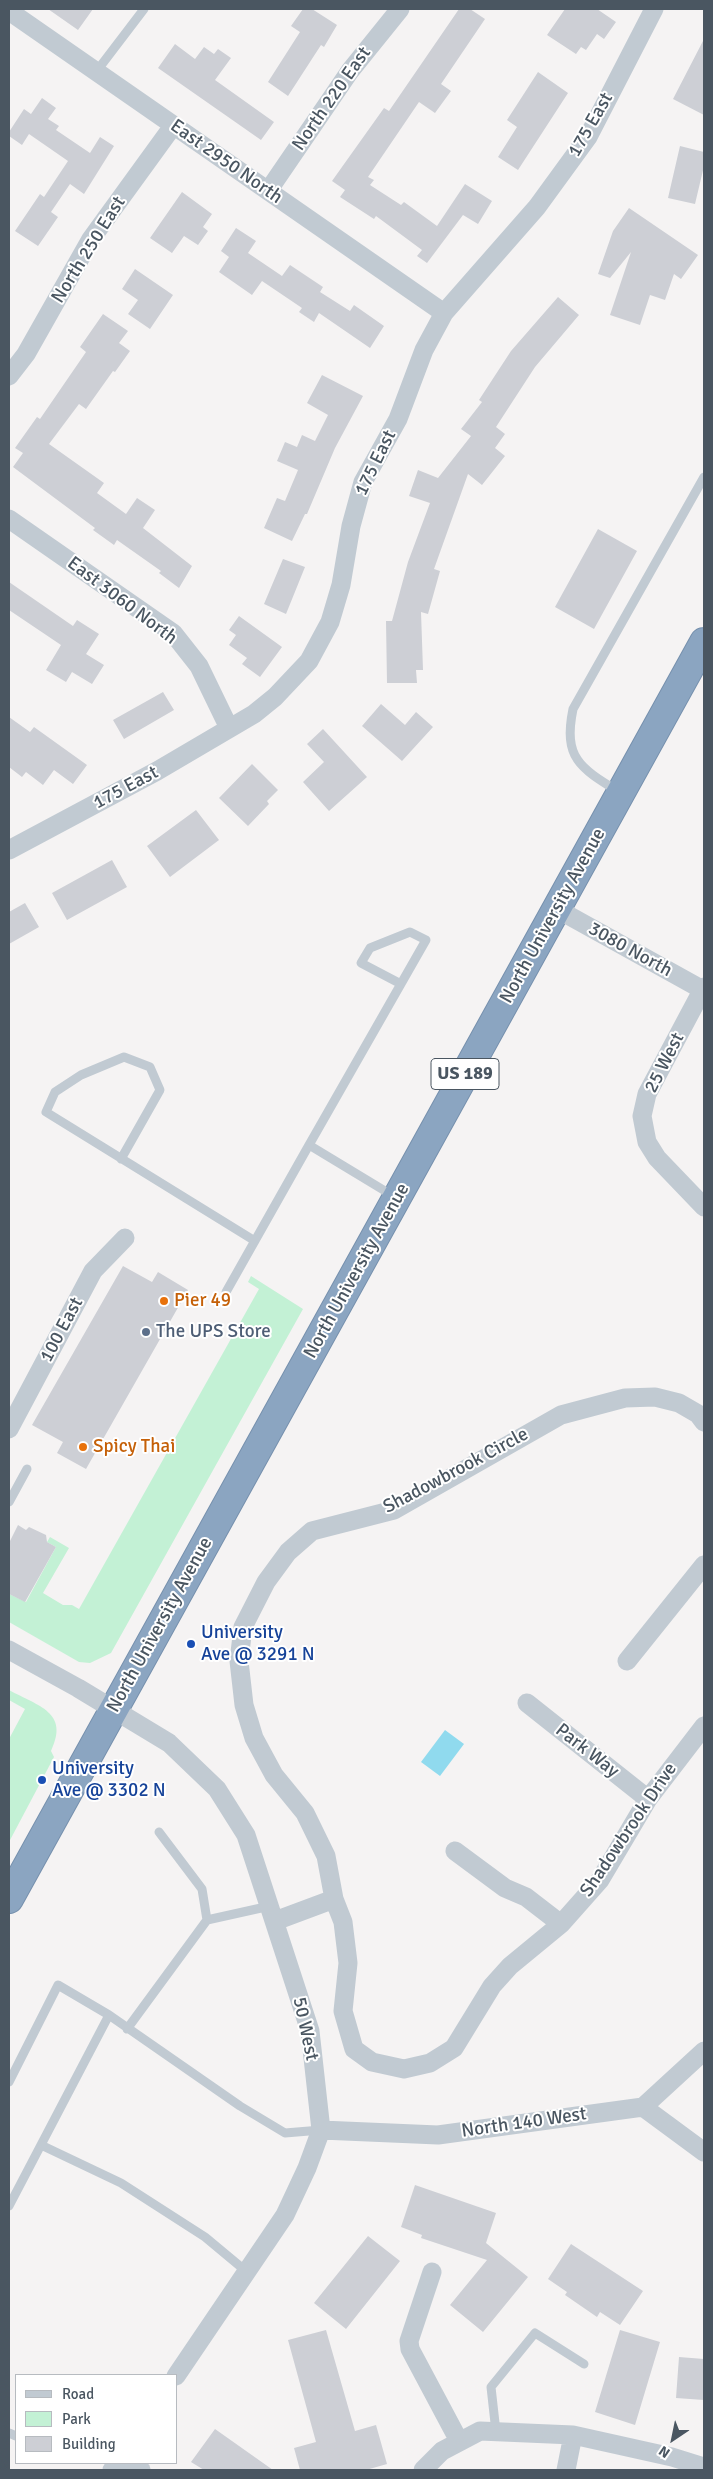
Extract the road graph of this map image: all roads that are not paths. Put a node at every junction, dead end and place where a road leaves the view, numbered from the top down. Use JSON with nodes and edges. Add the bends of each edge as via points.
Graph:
{"nodes":[{"id":1,"x":144,"y":9,"type":"edge"},
{"id":2,"x":400,"y":9,"type":"edge"},
{"id":3,"x":654,"y":9,"type":"edge"},
{"id":4,"x":9,"y":11,"type":"edge"},
{"id":5,"x":96,"y":72,"type":"junction"},
{"id":6,"x":173,"y":126,"type":"junction"},
{"id":7,"x":268,"y":192,"type":"junction"},
{"id":8,"x":444,"y":313,"type":"junction"},
{"id":9,"x":9,"y":376,"type":"edge"},
{"id":10,"x":704,"y":477,"type":"edge"},
{"id":11,"x":9,"y":519,"type":"edge"},
{"id":12,"x":704,"y":642,"type":"edge"},
{"id":13,"x":229,"y":728,"type":"junction"},
{"id":14,"x":621,"y":794,"type":"junction"},
{"id":15,"x":9,"y":850,"type":"edge"},
{"id":16,"x":557,"y":909,"type":"junction"},
{"id":17,"x":401,"y":984,"type":"junction"},
{"id":18,"x":703,"y":989,"type":"edge"},
{"id":19,"x":309,"y":1145,"type":"junction"},
{"id":20,"x":121,"y":1159,"type":"junction"},
{"id":21,"x":397,"y":1198,"type":"junction"},
{"id":22,"x":704,"y":1207,"type":"edge"},
{"id":23,"x":124,"y":1238,"type":"dead end"},
{"id":24,"x":255,"y":1241,"type":"junction"},
{"id":25,"x":226,"y":1292,"type":"dead end"},
{"id":26,"x":704,"y":1422,"type":"edge"},
{"id":27,"x":9,"y":1430,"type":"edge"},
{"id":28,"x":27,"y":1469,"type":"dead end"},
{"id":29,"x":9,"y":1502,"type":"edge"},
{"id":30,"x":704,"y":1565,"type":"edge"},
{"id":31,"x":9,"y":1650,"type":"edge"},
{"id":32,"x":628,"y":1661,"type":"dead end"},
{"id":33,"x":527,"y":1703,"type":"dead end"},
{"id":34,"x":112,"y":1710,"type":"junction"},
{"id":35,"x":704,"y":1726,"type":"edge"},
{"id":36,"x":648,"y":1799,"type":"junction"},
{"id":37,"x":159,"y":1832,"type":"dead end"},
{"id":38,"x":455,"y":1851,"type":"dead end"},
{"id":39,"x":9,"y":1899,"type":"edge"},
{"id":40,"x":334,"y":1899,"type":"junction"},
{"id":41,"x":273,"y":1913,"type":"junction"},
{"id":42,"x":207,"y":1920,"type":"junction"},
{"id":43,"x":561,"y":1924,"type":"junction"},
{"id":44,"x":109,"y":2016,"type":"junction"},
{"id":45,"x":128,"y":2029,"type":"junction"},
{"id":46,"x":704,"y":2051,"type":"edge"},
{"id":47,"x":9,"y":2082,"type":"edge"},
{"id":48,"x":643,"y":2107,"type":"junction"},
{"id":49,"x":321,"y":2130,"type":"junction"},
{"id":50,"x":40,"y":2145,"type":"junction"},
{"id":51,"x":704,"y":2152,"type":"edge"},
{"id":52,"x":9,"y":2206,"type":"edge"},
{"id":53,"x":247,"y":2272,"type":"junction"},
{"id":54,"x":432,"y":2272,"type":"dead end"},
{"id":55,"x":584,"y":2364,"type":"dead end"},
{"id":56,"x":177,"y":2374,"type":"edge"},
{"id":57,"x":496,"y":2432,"type":"junction"},
{"id":58,"x":573,"y":2435,"type":"junction"},
{"id":59,"x":459,"y":2441,"type":"junction"},
{"id":60,"x":704,"y":2467,"type":"edge"},
{"id":61,"x":423,"y":2470,"type":"edge"},
{"id":62,"x":566,"y":2470,"type":"edge"}],
"edges":[{"from":1,"to":5,"type":"lane"},
{"from":2,"to":7,"type":"street","name":"North 220 East","via":[[350,70]]},
{"from":3,"to":8,"type":"street","name":"175 East","via":[[588,137],[537,207]]},
{"from":4,"to":5,"type":"street","name":"East 2950 North"},
{"from":5,"to":6,"type":"street","name":"East 2950 North"},
{"from":6,"to":7,"type":"street","name":"East 2950 North"},
{"from":6,"to":9,"type":"street","name":"North 250 East","via":[[91,239],[26,354]]},
{"from":7,"to":8,"type":"street","name":"East 2950 North"},
{"from":8,"to":13,"type":"street","name":"175 East","via":[[424,350],[398,419],[363,482],[330,622],[308,661],[282,690],[254,714]]},
{"from":10,"to":14,"type":"lane","via":[[573,709],[569,730],[576,760],[586,772]]},
{"from":11,"to":13,"type":"street","name":"East 3060 North","via":[[173,633],[199,666]]},
{"from":12,"to":14,"type":"highway","name":"North University Avenue","number":"US 189"},
{"from":13,"to":15,"type":"street","name":"175 East","via":[[157,772]]},
{"from":14,"to":16,"type":"highway","name":"North University Avenue","number":"US 189"},
{"from":16,"to":18,"type":"street","name":"3080 North"},
{"from":16,"to":21,"type":"highway","name":"North University Avenue","number":"US 189"},
{"from":17,"to":17,"type":"lane","via":[[426,940],[410,932],[370,948],[361,963]]},
{"from":17,"to":19,"type":"lane"},
{"from":18,"to":22,"type":"street","name":"25 West","via":[[647,1094],[642,1116],[647,1142],[657,1158]]},
{"from":19,"to":21,"type":"lane"},
{"from":19,"to":24,"type":"lane"},
{"from":20,"to":20,"type":"lane","via":[[46,1112],[55,1092],[81,1074],[124,1057],[150,1067],[160,1090]]},
{"from":20,"to":24,"type":"lane"},
{"from":21,"to":34,"type":"highway","name":"North University Avenue","number":"US 189"},
{"from":23,"to":27,"type":"street","name":"100 East","via":[[93,1271]]},
{"from":24,"to":25,"type":"lane"},
{"from":26,"to":40,"type":"street","name":"Shadowbrook Circle","via":[[698,1414],[679,1403],[655,1397],[625,1398],[560,1415],[394,1510],[312,1531],[288,1552],[266,1582],[243,1627],[239,1661],[244,1705],[254,1738],[274,1775],[305,1813],[326,1856]]},
{"from":28,"to":29,"type":"lane"},
{"from":30,"to":32,"type":"street"},
{"from":31,"to":34,"type":"street","name":"50 West"},
{"from":33,"to":36,"type":"street","name":"Park Way"},
{"from":34,"to":39,"type":"highway","name":"North University Avenue","number":"US 189"},
{"from":34,"to":41,"type":"street","name":"50 West","via":[[169,1744],[217,1789],[246,1835]]},
{"from":35,"to":36,"type":"street","name":"Shadowbrook Drive"},
{"from":36,"to":43,"type":"street","name":"Shadowbrook Drive","via":[[600,1880]]},
{"from":37,"to":42,"type":"lane","via":[[202,1889]]},
{"from":38,"to":43,"type":"street"},
{"from":40,"to":41,"type":"street"},
{"from":40,"to":43,"type":"street","name":"Shadowbrook Drive","via":[[343,1922],[348,1963],[343,2011],[354,2049],[372,2062],[404,2069],[430,2063],[454,2048],[492,1986],[510,1966]]},
{"from":41,"to":42,"type":"lane"},
{"from":41,"to":49,"type":"street","name":"50 West","via":[[310,2031]]},
{"from":42,"to":45,"type":"lane"},
{"from":44,"to":45,"type":"lane"},
{"from":44,"to":47,"type":"lane","via":[[58,1985]]},
{"from":44,"to":50,"type":"lane"},
{"from":45,"to":49,"type":"lane","via":[[285,2133]]},
{"from":46,"to":48,"type":"street"},
{"from":48,"to":49,"type":"street","name":"North 140 West","via":[[438,2135]]},
{"from":48,"to":51,"type":"street"},
{"from":49,"to":53,"type":"street","name":"50 West","via":[[285,2216]]},
{"from":50,"to":52,"type":"lane"},
{"from":50,"to":53,"type":"lane","via":[[121,2183],[205,2237]]},
{"from":53,"to":56,"type":"street","name":"50 West"},
{"from":54,"to":59,"type":"street","via":[[409,2342],[410,2350]]},
{"from":55,"to":57,"type":"lane","via":[[535,2333],[491,2387]]},
{"from":57,"to":58,"type":"street"},
{"from":57,"to":59,"type":"street","via":[[480,2431]]},
{"from":58,"to":60,"type":"street"},
{"from":58,"to":62,"type":"street"},
{"from":59,"to":61,"type":"street"}]}
